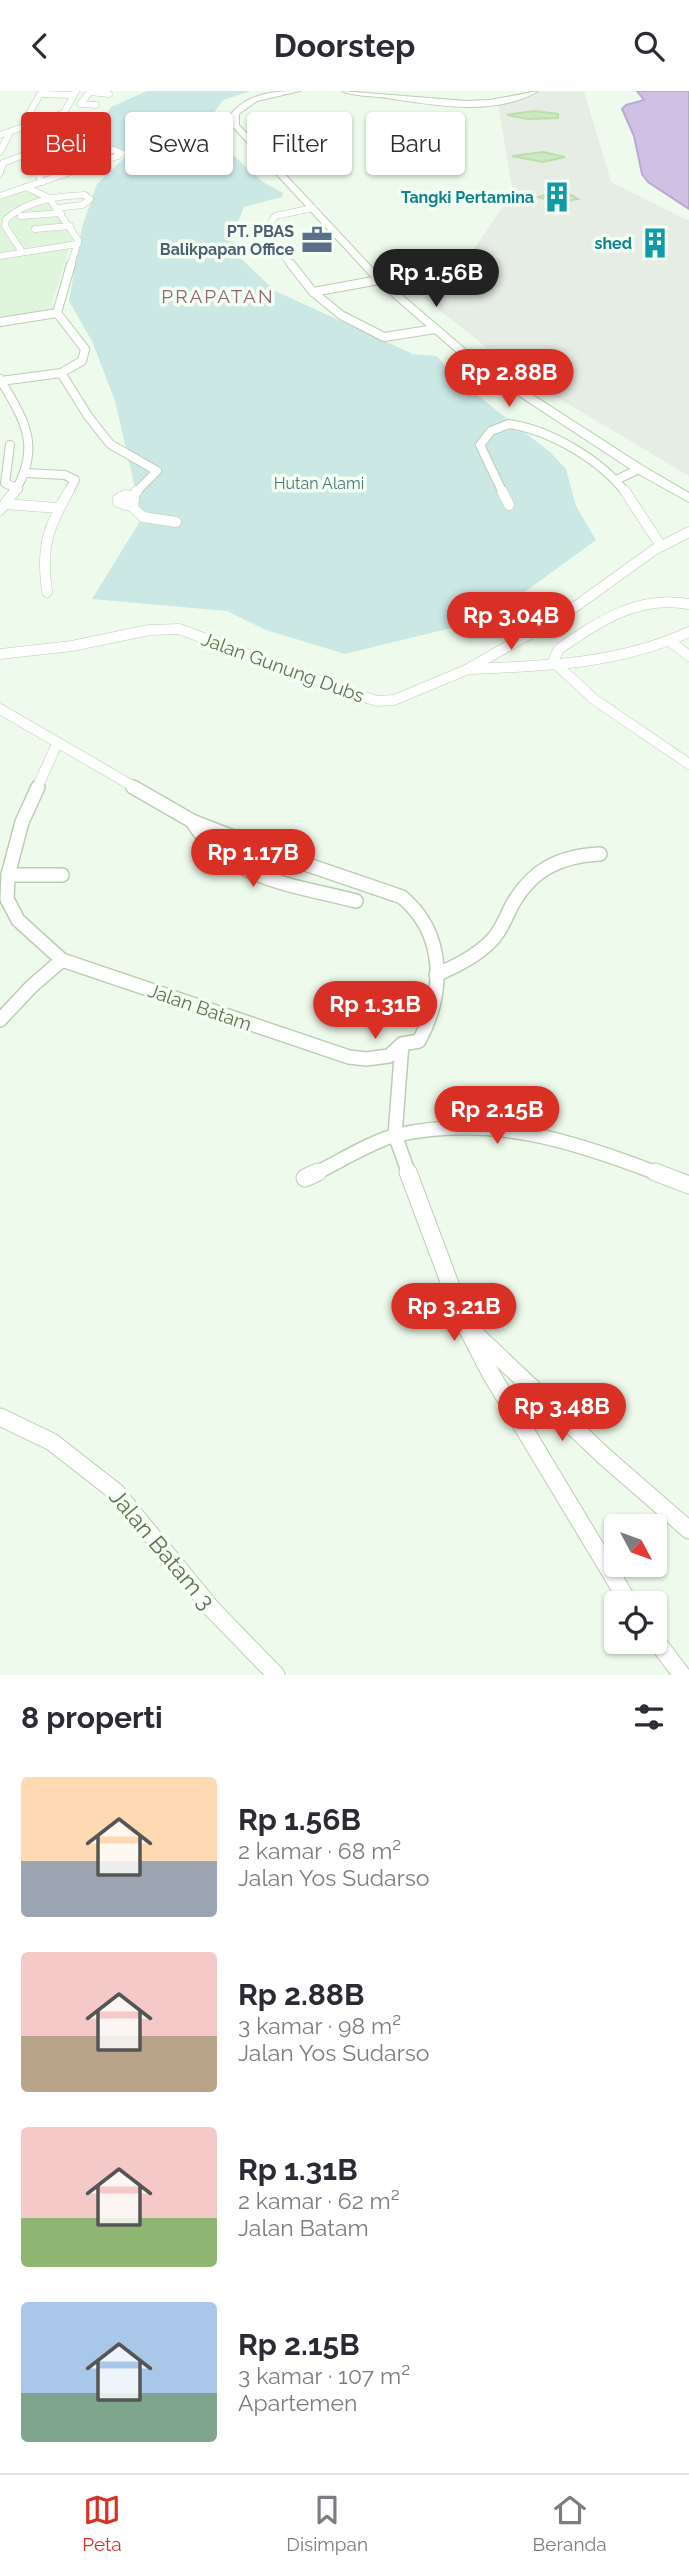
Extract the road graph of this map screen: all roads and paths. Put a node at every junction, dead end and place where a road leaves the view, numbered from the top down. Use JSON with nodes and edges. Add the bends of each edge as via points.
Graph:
{"nodes":[{"id":1,"x":296,"y":91,"type":"edge"},
{"id":2,"x":346,"y":91,"type":"edge"},
{"id":3,"x":534,"y":91,"type":"edge"},
{"id":4,"x":74,"y":93,"type":"edge"},
{"id":5,"x":108,"y":95,"type":"edge"},
{"id":6,"x":96,"y":106,"type":"dead end"},
{"id":7,"x":31,"y":109,"type":"junction"},
{"id":8,"x":42,"y":109,"type":"dead end"},
{"id":9,"x":30,"y":112,"type":"edge"},
{"id":10,"x":10,"y":132,"type":"junction"},
{"id":11,"x":0,"y":135,"type":"edge"},
{"id":12,"x":0,"y":152,"type":"edge"},
{"id":13,"x":21,"y":156,"type":"edge"},
{"id":14,"x":0,"y":173,"type":"edge"},
{"id":15,"x":39,"y":175,"type":"edge"},
{"id":16,"x":74,"y":175,"type":"edge"},
{"id":17,"x":42,"y":182,"type":"junction"},
{"id":18,"x":55,"y":184,"type":"junction"},
{"id":19,"x":28,"y":188,"type":"junction"},
{"id":20,"x":0,"y":196,"type":"edge"},
{"id":21,"x":49,"y":198,"type":"junction"},
{"id":22,"x":0,"y":205,"type":"edge"},
{"id":23,"x":313,"y":208,"type":"junction"},
{"id":24,"x":59,"y":211,"type":"junction"},
{"id":25,"x":21,"y":215,"type":"dead end"},
{"id":26,"x":70,"y":226,"type":"junction"},
{"id":27,"x":35,"y":229,"type":"dead end"},
{"id":28,"x":78,"y":244,"type":"junction"},
{"id":29,"x":0,"y":249,"type":"edge"},
{"id":30,"x":22,"y":252,"type":"junction"},
{"id":31,"x":13,"y":254,"type":"junction"},
{"id":32,"x":0,"y":256,"type":"edge"},
{"id":33,"x":379,"y":279,"type":"junction"},
{"id":34,"x":313,"y":292,"type":"junction"},
{"id":35,"x":57,"y":313,"type":"junction"},
{"id":36,"x":0,"y":322,"type":"edge"},
{"id":37,"x":435,"y":329,"type":"junction"},
{"id":38,"x":61,"y":373,"type":"junction"},
{"id":39,"x":0,"y":380,"type":"edge"},
{"id":40,"x":10,"y":445,"type":"dead end"},
{"id":41,"x":639,"y":469,"type":"junction"},
{"id":42,"x":26,"y":473,"type":"junction"},
{"id":43,"x":616,"y":480,"type":"junction"},
{"id":44,"x":3,"y":482,"type":"edge"},
{"id":45,"x":18,"y":489,"type":"junction"},
{"id":46,"x":689,"y":498,"type":"edge"},
{"id":47,"x":130,"y":500,"type":"joint"},
{"id":48,"x":509,"y":505,"type":"dead end"},
{"id":49,"x":2,"y":507,"type":"edge"},
{"id":50,"x":58,"y":508,"type":"junction"},
{"id":51,"x":176,"y":522,"type":"dead end"},
{"id":52,"x":689,"y":532,"type":"edge"},
{"id":53,"x":660,"y":546,"type":"junction"},
{"id":54,"x":47,"y":592,"type":"dead end"},
{"id":55,"x":689,"y":604,"type":"edge"},
{"id":56,"x":689,"y":632,"type":"edge"},
{"id":57,"x":671,"y":642,"type":"junction"},
{"id":58,"x":1,"y":655,"type":"edge"},
{"id":59,"x":689,"y":656,"type":"edge"},
{"id":60,"x":557,"y":665,"type":"junction"},
{"id":61,"x":466,"y":670,"type":"junction"},
{"id":62,"x":0,"y":709,"type":"edge"},
{"id":63,"x":57,"y":744,"type":"junction"},
{"id":64,"x":689,"y":764,"type":"edge"},
{"id":65,"x":192,"y":821,"type":"junction"},
{"id":66,"x":600,"y":854,"type":"dead end"},
{"id":67,"x":8,"y":875,"type":"junction"},
{"id":68,"x":62,"y":875,"type":"dead end"},
{"id":69,"x":356,"y":901,"type":"dead end"},
{"id":70,"x":6,"y":913,"type":"edge"},
{"id":71,"x":62,"y":960,"type":"junction"},
{"id":72,"x":436,"y":975,"type":"junction"},
{"id":73,"x":0,"y":1020,"type":"edge"},
{"id":74,"x":402,"y":1044,"type":"junction"},
{"id":75,"x":395,"y":1135,"type":"junction"},
{"id":76,"x":305,"y":1178,"type":"dead end"},
{"id":77,"x":689,"y":1185,"type":"edge"},
{"id":78,"x":465,"y":1324,"type":"junction"},
{"id":79,"x":0,"y":1417,"type":"edge"},
{"id":80,"x":689,"y":1530,"type":"edge"},
{"id":81,"x":622,"y":1591,"type":"edge"},
{"id":82,"x":666,"y":1654,"type":"edge"},
{"id":83,"x":276,"y":1675,"type":"edge"},
{"id":84,"x":682,"y":1675,"type":"edge"}],
"edges":[{"from":1,"to":23,"type":"main road","via":[[252,100],[238,109],[235,125]]},
{"from":2,"to":3,"type":"main road","via":[[480,104]]},
{"from":4,"to":7,"type":"street","via":[[40,94]]},
{"from":4,"to":10,"type":"street","via":[[64,113]]},
{"from":5,"to":6,"type":"street","via":[[90,92],[80,104]]},
{"from":7,"to":8,"type":"street"},
{"from":7,"to":9,"type":"street"},
{"from":10,"to":11,"type":"street"},
{"from":10,"to":12,"type":"street"},
{"from":13,"to":14,"type":"street","via":[[3,163]]},
{"from":15,"to":17,"type":"street"},
{"from":16,"to":18,"type":"street"},
{"from":17,"to":18,"type":"street"},
{"from":17,"to":19,"type":"street"},
{"from":18,"to":21,"type":"street"},
{"from":19,"to":20,"type":"street"},
{"from":19,"to":21,"type":"street"},
{"from":19,"to":22,"type":"street"},
{"from":21,"to":24,"type":"street"},
{"from":21,"to":24,"type":"street","via":[[85,195],[90,199]]},
{"from":21,"to":30,"type":"street","via":[[16,210],[6,219],[5,226]]},
{"from":23,"to":33,"type":"main road"},
{"from":23,"to":34,"type":"street","via":[[275,216],[265,232]]},
{"from":24,"to":25,"type":"street"},
{"from":24,"to":26,"type":"street"},
{"from":26,"to":27,"type":"street"},
{"from":26,"to":28,"type":"street"},
{"from":28,"to":30,"type":"street"},
{"from":28,"to":35,"type":"street"},
{"from":29,"to":31,"type":"street"},
{"from":30,"to":31,"type":"street"},
{"from":31,"to":32,"type":"street"},
{"from":33,"to":34,"type":"street"},
{"from":33,"to":37,"type":"main road"},
{"from":34,"to":37,"type":"street","via":[[341,315],[384,337]]},
{"from":35,"to":36,"type":"street"},
{"from":35,"to":38,"type":"street","via":[[85,349],[82,361]]},
{"from":37,"to":41,"type":"main road","via":[[473,361]]},
{"from":38,"to":39,"type":"street"},
{"from":38,"to":47,"type":"street","via":[[110,443],[157,471]]},
{"from":39,"to":42,"type":"street","via":[[19,409],[30,441]]},
{"from":40,"to":44,"type":"street"},
{"from":41,"to":43,"type":"street"},
{"from":41,"to":46,"type":"main road"},
{"from":42,"to":45,"type":"street"},
{"from":42,"to":50,"type":"street","via":[[75,480]]},
{"from":43,"to":48,"type":"street","via":[[593,461],[510,423],[487,434],[480,445]]},
{"from":43,"to":53,"type":"street"},
{"from":44,"to":45,"type":"street"},
{"from":45,"to":49,"type":"street"},
{"from":47,"to":51,"type":"street","via":[[132,510],[150,520]]},
{"from":49,"to":50,"type":"street"},
{"from":50,"to":54,"type":"street","via":[[43,548]]},
{"from":52,"to":53,"type":"street","name":"Jalan Gunung Dubs"},
{"from":53,"to":61,"type":"street","name":"Jalan Gunung Dubs","via":[[565,614]]},
{"from":55,"to":60,"type":"street","via":[[661,601],[618,611],[559,649],[554,659]]},
{"from":56,"to":57,"type":"street"},
{"from":57,"to":59,"type":"street"},
{"from":57,"to":60,"type":"street"},
{"from":58,"to":61,"type":"street","name":"Jalan Gunung Dubs","via":[[179,629],[377,701],[407,697]]},
{"from":60,"to":61,"type":"street"},
{"from":60,"to":64,"type":"street","via":[[595,701]]},
{"from":62,"to":63,"type":"street","name":"Jalan Batam"},
{"from":63,"to":65,"type":"street","name":"Jalan Batam"},
{"from":63,"to":67,"type":"street","name":"Jalan Batam","via":[[22,822]]},
{"from":65,"to":69,"type":"street","via":[[204,844],[237,867]]},
{"from":65,"to":72,"type":"street","name":"Jalan Batam","via":[[414,904],[430,931]]},
{"from":66,"to":72,"type":"street","via":[[575,854],[536,873],[497,935]]},
{"from":67,"to":68,"type":"street"},
{"from":67,"to":70,"type":"street","name":"Jalan Batam"},
{"from":70,"to":71,"type":"street","name":"Jalan Batam"},
{"from":71,"to":73,"type":"street"},
{"from":71,"to":74,"type":"street","name":"Jalan Batam","via":[[349,1057],[389,1056]]},
{"from":72,"to":74,"type":"street","name":"Jalan Batam","via":[[426,1032],[419,1041]]},
{"from":74,"to":75,"type":"street"},
{"from":75,"to":76,"type":"street"},
{"from":75,"to":77,"type":"street","via":[[467,1126],[517,1130],[598,1150]]},
{"from":75,"to":78,"type":"street"},
{"from":78,"to":80,"type":"street"},
{"from":78,"to":81,"type":"street"},
{"from":79,"to":83,"type":"street","name":"Jalan Batam 3","via":[[52,1442],[116,1492],[212,1609]]},
{"from":82,"to":84,"type":"street"}]}
